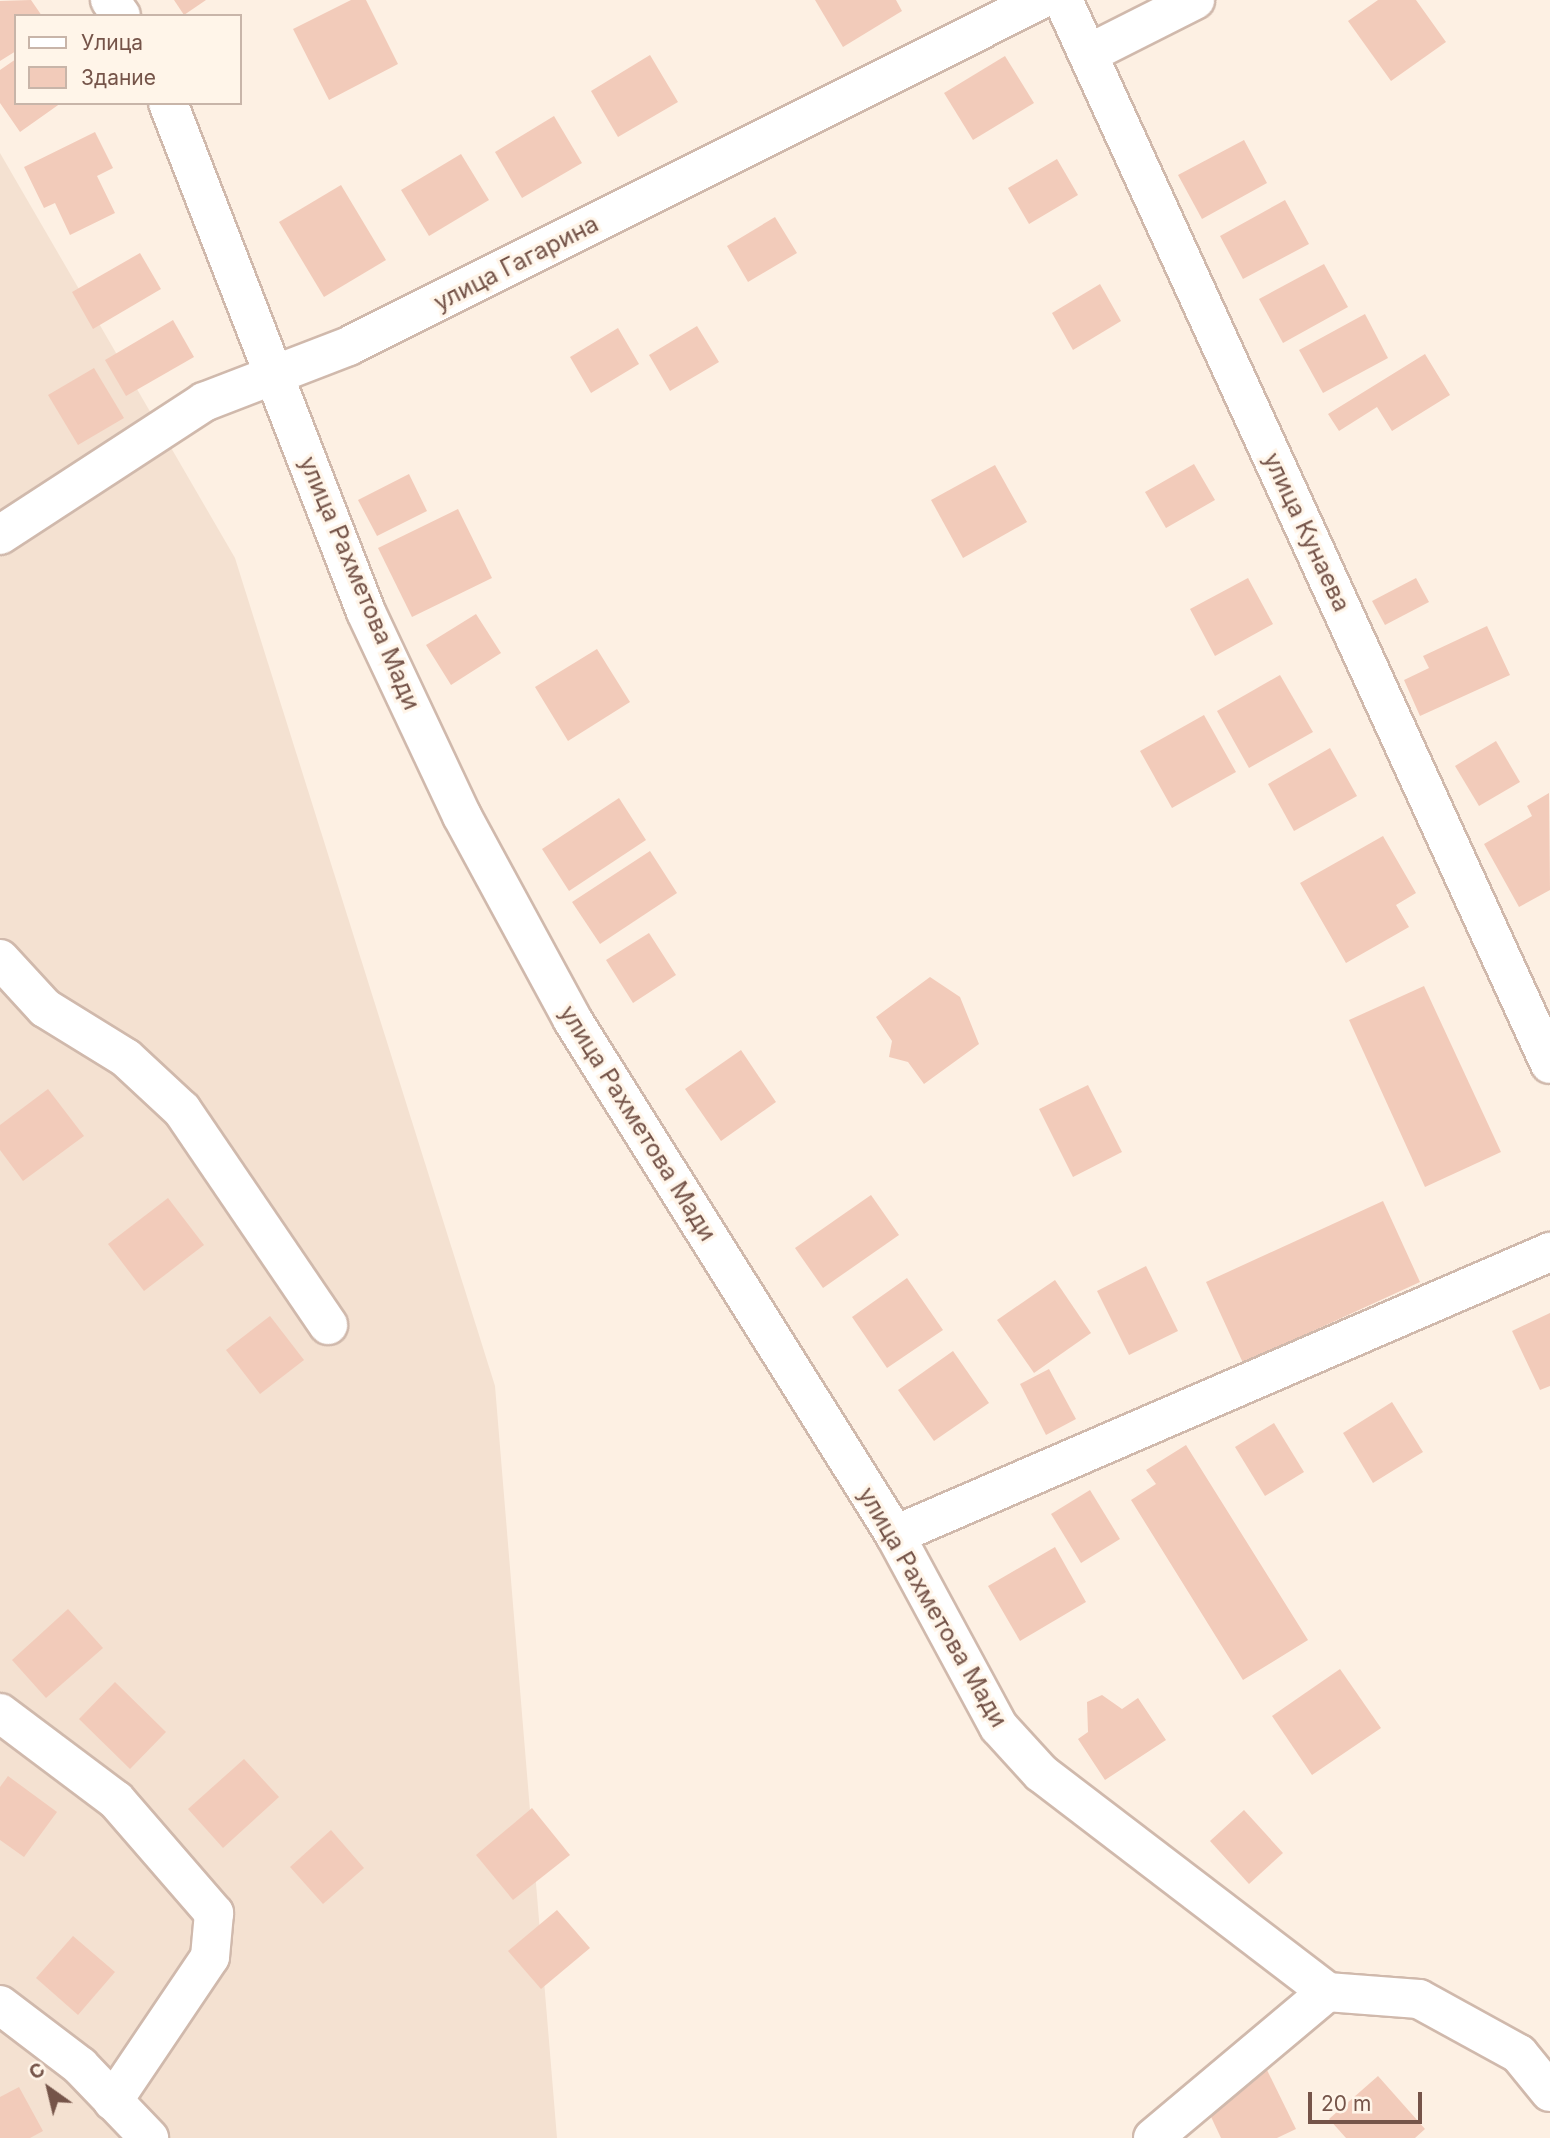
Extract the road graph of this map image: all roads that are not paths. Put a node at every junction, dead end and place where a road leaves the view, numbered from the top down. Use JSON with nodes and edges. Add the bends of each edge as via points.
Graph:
{"nodes":[{"id":1,"x":1040,"y":0,"type":"edge"},
{"id":2,"x":1063,"y":0,"type":"edge"},
{"id":3,"x":1195,"y":0,"type":"edge"},
{"id":4,"x":1088,"y":54,"type":"junction"},
{"id":5,"x":169,"y":105,"type":"edge"},
{"id":6,"x":276,"y":377,"type":"junction"},
{"id":7,"x":0,"y":535,"type":"edge"},
{"id":8,"x":0,"y":959,"type":"edge"},
{"id":9,"x":1541,"y":1018,"type":"edge"},
{"id":10,"x":1550,"y":1063,"type":"edge"},
{"id":11,"x":1550,"y":1252,"type":"edge"},
{"id":12,"x":328,"y":1325,"type":"dead end"},
{"id":13,"x":895,"y":1535,"type":"junction"},
{"id":14,"x":0,"y":1713,"type":"edge"},
{"id":15,"x":1327,"y":1992,"type":"junction"},
{"id":16,"x":0,"y":2005,"type":"edge"},
{"id":17,"x":1550,"y":2092,"type":"edge"},
{"id":18,"x":113,"y":2101,"type":"junction"},
{"id":19,"x":149,"y":2138,"type":"edge"},
{"id":20,"x":1153,"y":2138,"type":"edge"}],
"edges":[{"from":1,"to":6,"type":"street","name":"улица Гагарина"},
{"from":2,"to":4,"type":"street","name":"улица Кунаева"},
{"from":3,"to":4,"type":"street"},
{"from":4,"to":9,"type":"street","name":"улица Кунаева"},
{"from":5,"to":6,"type":"street","name":"улица Рахметова Мади"},
{"from":6,"to":7,"type":"street","name":"улица Гагарина","via":[[204,402]]},
{"from":6,"to":13,"type":"street","name":"улица Рахметова Мади","via":[[366,612],[462,816],[572,1019]]},
{"from":8,"to":12,"type":"street","via":[[45,1009],[126,1058],[182,1110]]},
{"from":9,"to":10,"type":"street","name":"улица Кунаева"},
{"from":11,"to":13,"type":"street"},
{"from":13,"to":15,"type":"street","name":"улица Рахметова Мади","via":[[999,1727],[1041,1773]]},
{"from":14,"to":18,"type":"street","via":[[116,1800],[214,1913],[210,1957]]},
{"from":15,"to":17,"type":"street","via":[[1419,1999],[1519,2054]]},
{"from":15,"to":20,"type":"street"},
{"from":16,"to":18,"type":"street","via":[[80,2066]]},
{"from":18,"to":19,"type":"street"}]}
